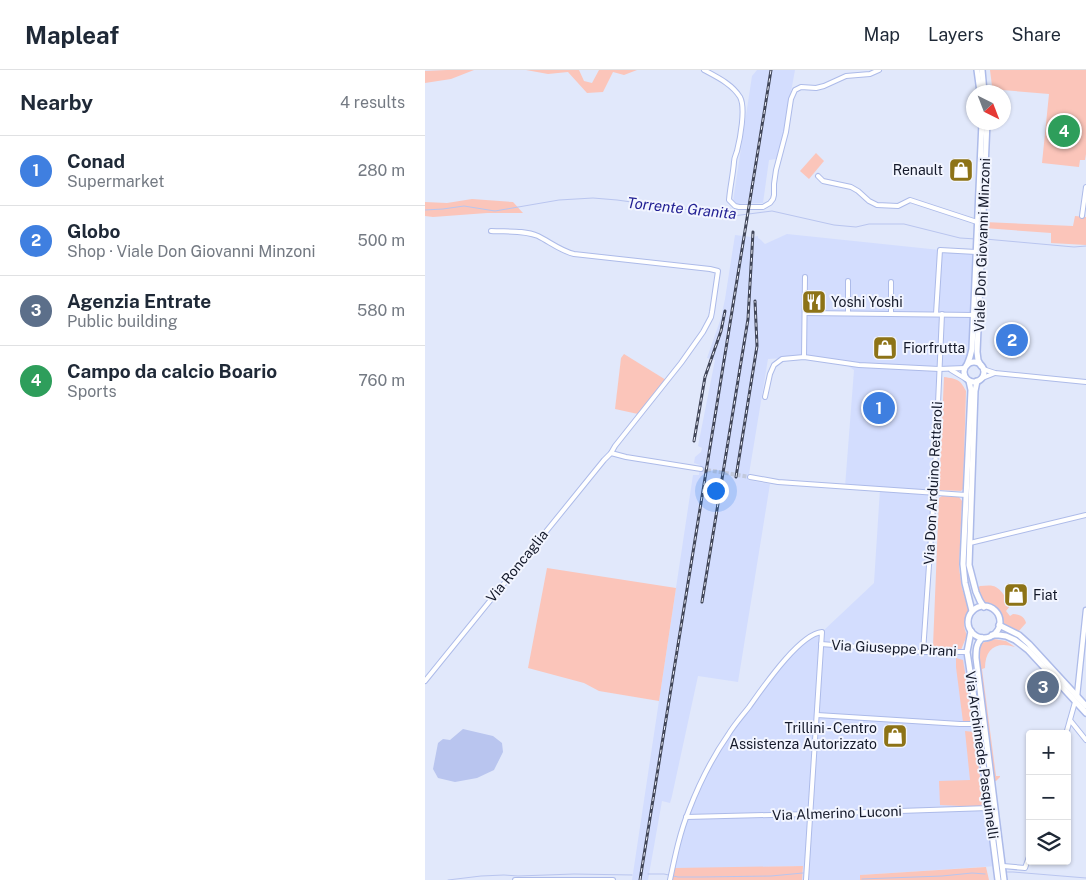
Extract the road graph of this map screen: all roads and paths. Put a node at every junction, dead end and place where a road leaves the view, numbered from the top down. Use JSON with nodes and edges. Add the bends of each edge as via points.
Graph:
{"nodes":[{"id":1,"x":703,"y":70,"type":"edge"},
{"id":2,"x":879,"y":70,"type":"edge"},
{"id":3,"x":977,"y":70,"type":"edge"},
{"id":4,"x":981,"y":70,"type":"edge"},
{"id":5,"x":979,"y":85,"type":"edge"},
{"id":6,"x":983,"y":85,"type":"edge"},
{"id":7,"x":982,"y":130,"type":"edge"},
{"id":8,"x":986,"y":130,"type":"edge"},
{"id":9,"x":818,"y":176,"type":"dead end"},
{"id":10,"x":1086,"y":187,"type":"edge"},
{"id":11,"x":1081,"y":216,"type":"dead end"},
{"id":12,"x":979,"y":226,"type":"junction"},
{"id":13,"x":491,"y":231,"type":"dead end"},
{"id":14,"x":978,"y":249,"type":"junction"},
{"id":15,"x":805,"y":277,"type":"dead end"},
{"id":16,"x":848,"y":281,"type":"dead end"},
{"id":17,"x":891,"y":282,"type":"dead end"},
{"id":18,"x":805,"y":312,"type":"junction"},
{"id":19,"x":848,"y":313,"type":"junction"},
{"id":20,"x":891,"y":314,"type":"junction"},
{"id":21,"x":936,"y":314,"type":"junction"},
{"id":22,"x":942,"y":314,"type":"junction"},
{"id":23,"x":974,"y":314,"type":"junction"},
{"id":24,"x":804,"y":357,"type":"junction"},
{"id":25,"x":966,"y":367,"type":"junction"},
{"id":26,"x":982,"y":367,"type":"junction"},
{"id":27,"x":939,"y":369,"type":"junction"},
{"id":28,"x":949,"y":369,"type":"junction"},
{"id":29,"x":995,"y":373,"type":"junction"},
{"id":30,"x":968,"y":380,"type":"junction"},
{"id":31,"x":979,"y":380,"type":"junction"},
{"id":32,"x":1086,"y":382,"type":"edge"},
{"id":33,"x":765,"y":397,"type":"dead end"},
{"id":34,"x":611,"y":453,"type":"junction"},
{"id":35,"x":701,"y":469,"type":"tunnel mouth"},
{"id":36,"x":750,"y":478,"type":"tunnel mouth"},
{"id":37,"x":934,"y":493,"type":"junction"},
{"id":38,"x":966,"y":495,"type":"junction"},
{"id":39,"x":1086,"y":516,"type":"edge"},
{"id":40,"x":970,"y":543,"type":"junction"},
{"id":41,"x":984,"y":607,"type":"junction"},
{"id":42,"x":1086,"y":610,"type":"edge"},
{"id":43,"x":973,"y":612,"type":"junction"},
{"id":44,"x":999,"y":625,"type":"junction"},
{"id":45,"x":971,"y":631,"type":"junction"},
{"id":46,"x":992,"y":635,"type":"junction"},
{"id":47,"x":982,"y":638,"type":"junction"},
{"id":48,"x":821,"y":644,"type":"junction"},
{"id":49,"x":923,"y":652,"type":"junction"},
{"id":50,"x":967,"y":652,"type":"junction"},
{"id":51,"x":425,"y":681,"type":"edge"},
{"id":52,"x":1076,"y":699,"type":"junction"},
{"id":53,"x":1086,"y":706,"type":"edge"},
{"id":54,"x":1086,"y":713,"type":"edge"},
{"id":55,"x":817,"y":716,"type":"junction"},
{"id":56,"x":1070,"y":720,"type":"junction"},
{"id":57,"x":978,"y":724,"type":"junction"},
{"id":58,"x":1067,"y":730,"type":"edge"},
{"id":59,"x":1086,"y":732,"type":"edge"},
{"id":60,"x":1081,"y":733,"type":"junction"},
{"id":61,"x":1086,"y":740,"type":"edge"},
{"id":62,"x":989,"y":808,"type":"junction"},
{"id":63,"x":810,"y":814,"type":"junction"},
{"id":64,"x":686,"y":817,"type":"junction"},
{"id":65,"x":1026,"y":865,"type":"edge"},
{"id":66,"x":1003,"y":866,"type":"junction"},
{"id":67,"x":515,"y":880,"type":"edge"},
{"id":68,"x":613,"y":880,"type":"edge"},
{"id":69,"x":670,"y":880,"type":"edge"},
{"id":70,"x":806,"y":880,"type":"edge"},
{"id":71,"x":998,"y":880,"type":"edge"},
{"id":72,"x":1004,"y":880,"type":"edge"}],
"edges":[{"from":1,"to":2,"type":"street","via":[[723,80],[742,102],[729,200],[739,207],[763,207],[773,199],[793,92],[801,87],[817,88],[846,76]]},
{"from":3,"to":5,"type":"main road"},
{"from":4,"to":6,"type":"main road"},
{"from":7,"to":12,"type":"main road","name":"Viale Don Giovanni Minzoni"},
{"from":8,"to":12,"type":"main road","name":"Viale Don Giovanni Minzoni"},
{"from":9,"to":12,"type":"street","via":[[851,187],[877,205],[898,206],[910,200]]},
{"from":10,"to":11,"type":"street"},
{"from":12,"to":14,"type":"main road","name":"Viale Don Giovanni Minzoni"},
{"from":13,"to":34,"type":"street","name":"Via Roncaglia","via":[[531,234],[574,254],[718,271],[711,317],[703,332]]},
{"from":14,"to":21,"type":"street","via":[[940,250]]},
{"from":14,"to":23,"type":"main road","name":"Viale Don Giovanni Minzoni"},
{"from":14,"to":26,"type":"main road","name":"Viale Don Giovanni Minzoni","via":[[977,352]]},
{"from":15,"to":18,"type":"street"},
{"from":16,"to":19,"type":"street"},
{"from":17,"to":20,"type":"street"},
{"from":18,"to":19,"type":"street"},
{"from":18,"to":24,"type":"street"},
{"from":19,"to":20,"type":"street"},
{"from":20,"to":21,"type":"street"},
{"from":21,"to":22,"type":"street"},
{"from":22,"to":23,"type":"street"},
{"from":22,"to":27,"type":"street","name":"Via Don Arduino Rettaroli"},
{"from":23,"to":25,"type":"main road","name":"Viale Don Giovanni Minzoni","via":[[971,357]]},
{"from":24,"to":27,"type":"street","via":[[859,365]]},
{"from":24,"to":33,"type":"street","via":[[782,359],[774,365]]},
{"from":25,"to":26,"type":"main road","via":[[973,362]]},
{"from":25,"to":28,"type":"street"},
{"from":25,"to":30,"type":"main road","name":"Viale Don Giovanni Minzoni","via":[[964,374]]},
{"from":26,"to":29,"type":"street"},
{"from":26,"to":31,"type":"main road","name":"Viale Don Giovanni Minzoni","via":[[983,374]]},
{"from":27,"to":28,"type":"street"},
{"from":27,"to":37,"type":"street","name":"Via Don Arduino Rettaroli"},
{"from":28,"to":30,"type":"street"},
{"from":29,"to":31,"type":"street"},
{"from":29,"to":32,"type":"street"},
{"from":30,"to":31,"type":"main road"},
{"from":30,"to":38,"type":"main road","name":"Viale Don Giovanni Minzoni","via":[[971,390]]},
{"from":31,"to":40,"type":"main road","name":"Viale Don Giovanni Minzoni","via":[[975,400]]},
{"from":34,"to":35,"type":"street"},
{"from":34,"to":51,"type":"street","name":"Via Roncaglia"},
{"from":36,"to":37,"type":"street"},
{"from":37,"to":38,"type":"street"},
{"from":37,"to":49,"type":"street","name":"Via Don Arduino Rettaroli"},
{"from":38,"to":43,"type":"main road","name":"Viale Don Giovanni Minzoni","via":[[963,564]]},
{"from":39,"to":40,"type":"street"},
{"from":40,"to":41,"type":"main road","name":"Viale Don Giovanni Minzoni","via":[[969,565]]},
{"from":41,"to":43,"type":"main road"},
{"from":41,"to":44,"type":"main road","name":"Viale Don Giovanni Minzoni","via":[[994,610]]},
{"from":42,"to":52,"type":"street"},
{"from":43,"to":45,"type":"main road","name":"Viale Don Giovanni Minzoni","via":[[968,621]]},
{"from":44,"to":46,"type":"main road"},
{"from":44,"to":52,"type":"main road","name":"Viale Don Giovanni Minzoni","via":[[1029,644]]},
{"from":45,"to":47,"type":"main road"},
{"from":45,"to":50,"type":"main road","name":"Via Archimede Pasquinelli"},
{"from":46,"to":47,"type":"main road"},
{"from":46,"to":52,"type":"main road","name":"Viale Don Giovanni Minzoni","via":[[1006,636],[1022,644]]},
{"from":47,"to":66,"type":"main road","name":"Via Archimede Pasquinelli","via":[[976,647],[976,658]]},
{"from":48,"to":49,"type":"street","name":"Via Giuseppe Pirani"},
{"from":48,"to":55,"type":"street"},
{"from":48,"to":64,"type":"street","via":[[822,632],[813,634],[774,673],[727,735]]},
{"from":49,"to":50,"type":"street","name":"Via Giuseppe Pirani"},
{"from":50,"to":57,"type":"main road","name":"Via Archimede Pasquinelli"},
{"from":52,"to":53,"type":"main road","name":"Viale Don Giovanni Minzoni"},
{"from":52,"to":54,"type":"main road","name":"Viale Don Giovanni Minzoni"},
{"from":52,"to":56,"type":"street"},
{"from":55,"to":57,"type":"street"},
{"from":55,"to":63,"type":"street"},
{"from":56,"to":58,"type":"street"},
{"from":56,"to":60,"type":"street"},
{"from":57,"to":62,"type":"main road","name":"Via Archimede Pasquinelli"},
{"from":59,"to":60,"type":"street"},
{"from":60,"to":61,"type":"street"},
{"from":62,"to":63,"type":"street","name":"Via Almerino Luconi"},
{"from":62,"to":71,"type":"main road","name":"Via Archimede Pasquinelli"},
{"from":63,"to":64,"type":"street","name":"Via Almerino Luconi"},
{"from":63,"to":70,"type":"street"},
{"from":64,"to":69,"type":"street"},
{"from":65,"to":66,"type":"street","via":[[1025,868]]},
{"from":66,"to":72,"type":"main road","name":"Via Archimede Pasquinelli"},
{"from":67,"to":68,"type":"street"}]}
